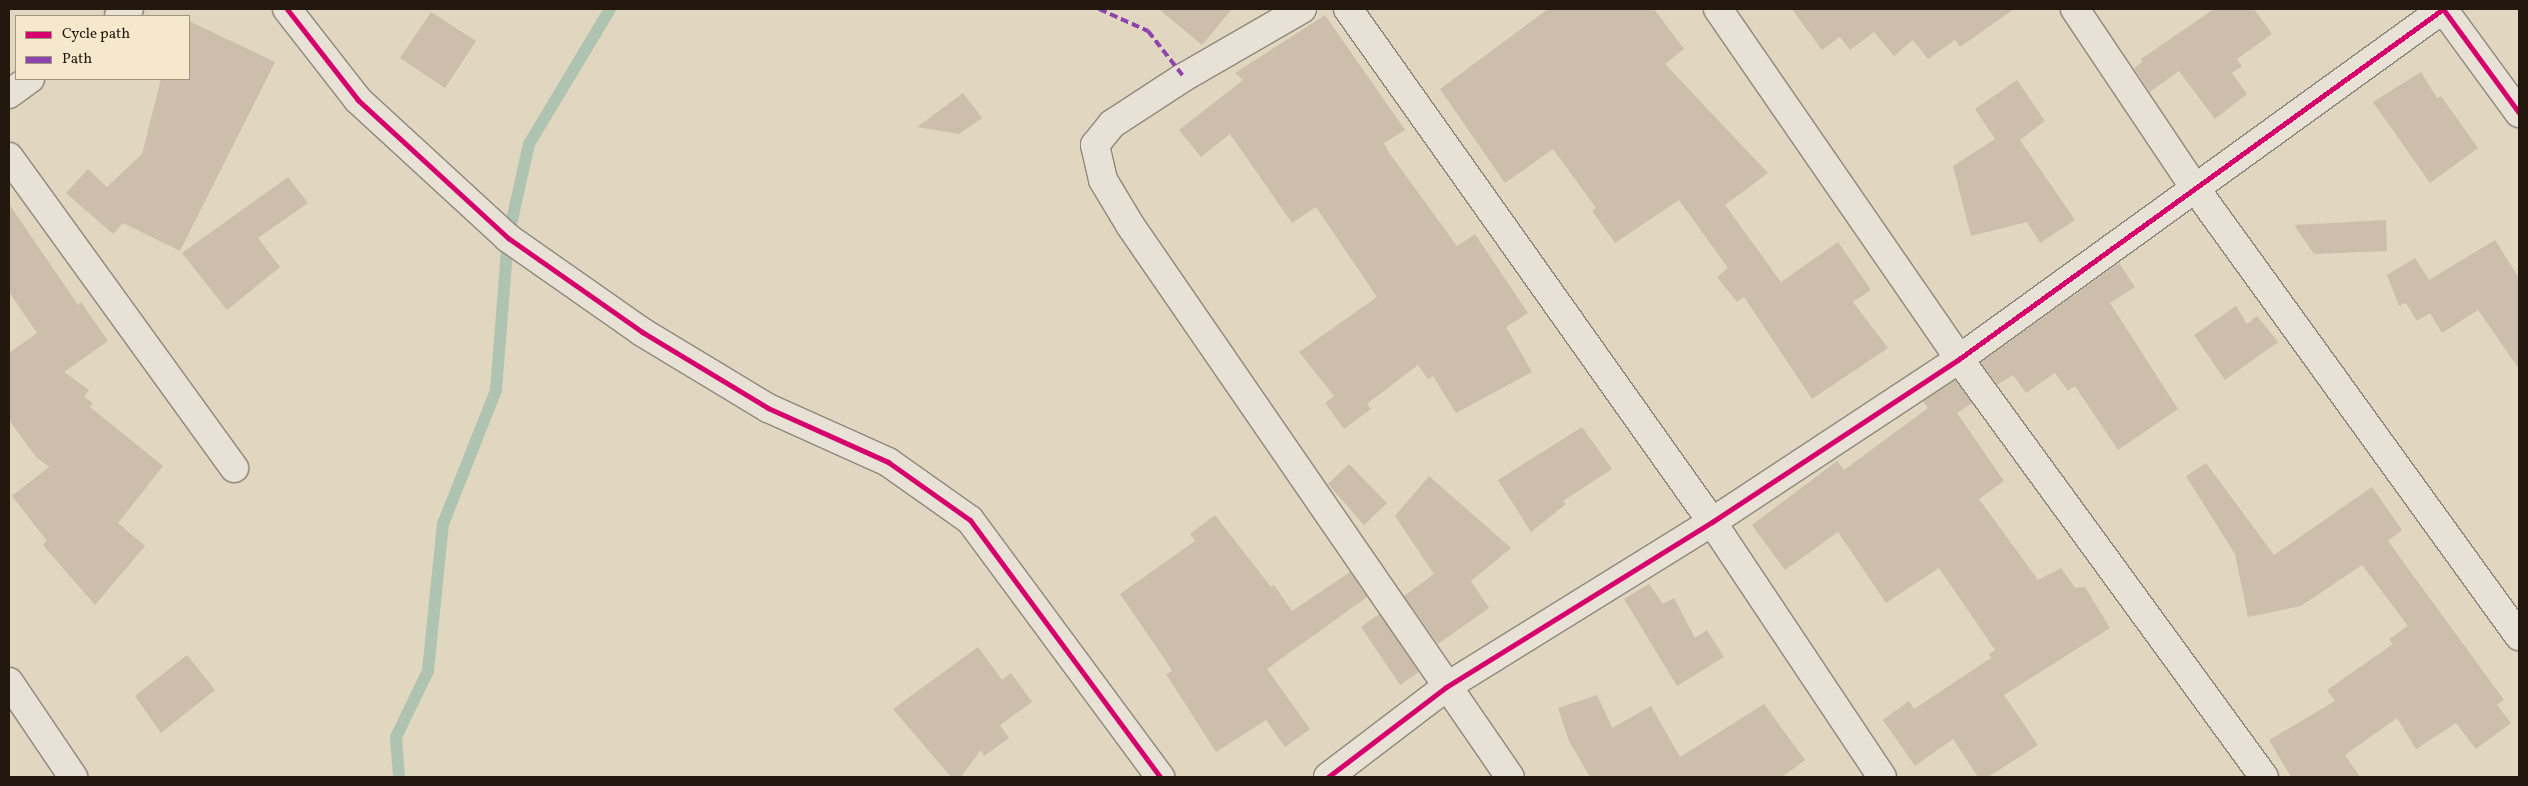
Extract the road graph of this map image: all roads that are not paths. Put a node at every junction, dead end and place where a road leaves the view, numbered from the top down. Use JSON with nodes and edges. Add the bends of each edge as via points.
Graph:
{"nodes":[{"id":1,"x":287,"y":9,"type":"edge"},
{"id":2,"x":1302,"y":9,"type":"edge"},
{"id":3,"x":1348,"y":9,"type":"edge"},
{"id":4,"x":1718,"y":9,"type":"edge"},
{"id":5,"x":2075,"y":9,"type":"edge"},
{"id":6,"x":29,"y":80,"type":"edge"},
{"id":7,"x":9,"y":94,"type":"edge"},
{"id":8,"x":2519,"y":113,"type":"edge"},
{"id":9,"x":9,"y":157,"type":"edge"},
{"id":10,"x":2196,"y":188,"type":"junction"},
{"id":11,"x":1960,"y":359,"type":"junction"},
{"id":12,"x":234,"y":468,"type":"dead end"},
{"id":13,"x":1712,"y":522,"type":"junction"},
{"id":14,"x":2519,"y":636,"type":"edge"},
{"id":15,"x":9,"y":682,"type":"edge"},
{"id":16,"x":1446,"y":687,"type":"junction"},
{"id":17,"x":73,"y":777,"type":"edge"},
{"id":18,"x":1160,"y":777,"type":"edge"},
{"id":19,"x":1328,"y":777,"type":"edge"},
{"id":20,"x":1510,"y":777,"type":"edge"},
{"id":21,"x":1882,"y":777,"type":"edge"},
{"id":22,"x":2264,"y":777,"type":"edge"}],
"edges":[{"from":1,"to":18,"type":"street","via":[[358,100],[508,238],[642,332],[768,408],[888,462],[970,520]]},
{"from":2,"to":16,"type":"street","via":[[1184,76],[1112,124],[1095,145],[1103,180],[1130,224]]},
{"from":3,"to":13,"type":"street"},
{"from":4,"to":11,"type":"street"},
{"from":5,"to":10,"type":"street"},
{"from":6,"to":7,"type":"street"},
{"from":8,"to":10,"type":"street","via":[[2443,9]]},
{"from":9,"to":12,"type":"street"},
{"from":10,"to":11,"type":"street"},
{"from":10,"to":14,"type":"street"},
{"from":11,"to":13,"type":"street"},
{"from":11,"to":22,"type":"street"},
{"from":13,"to":16,"type":"street"},
{"from":13,"to":21,"type":"street"},
{"from":15,"to":17,"type":"street"},
{"from":16,"to":19,"type":"street"},
{"from":16,"to":20,"type":"street"}]}
